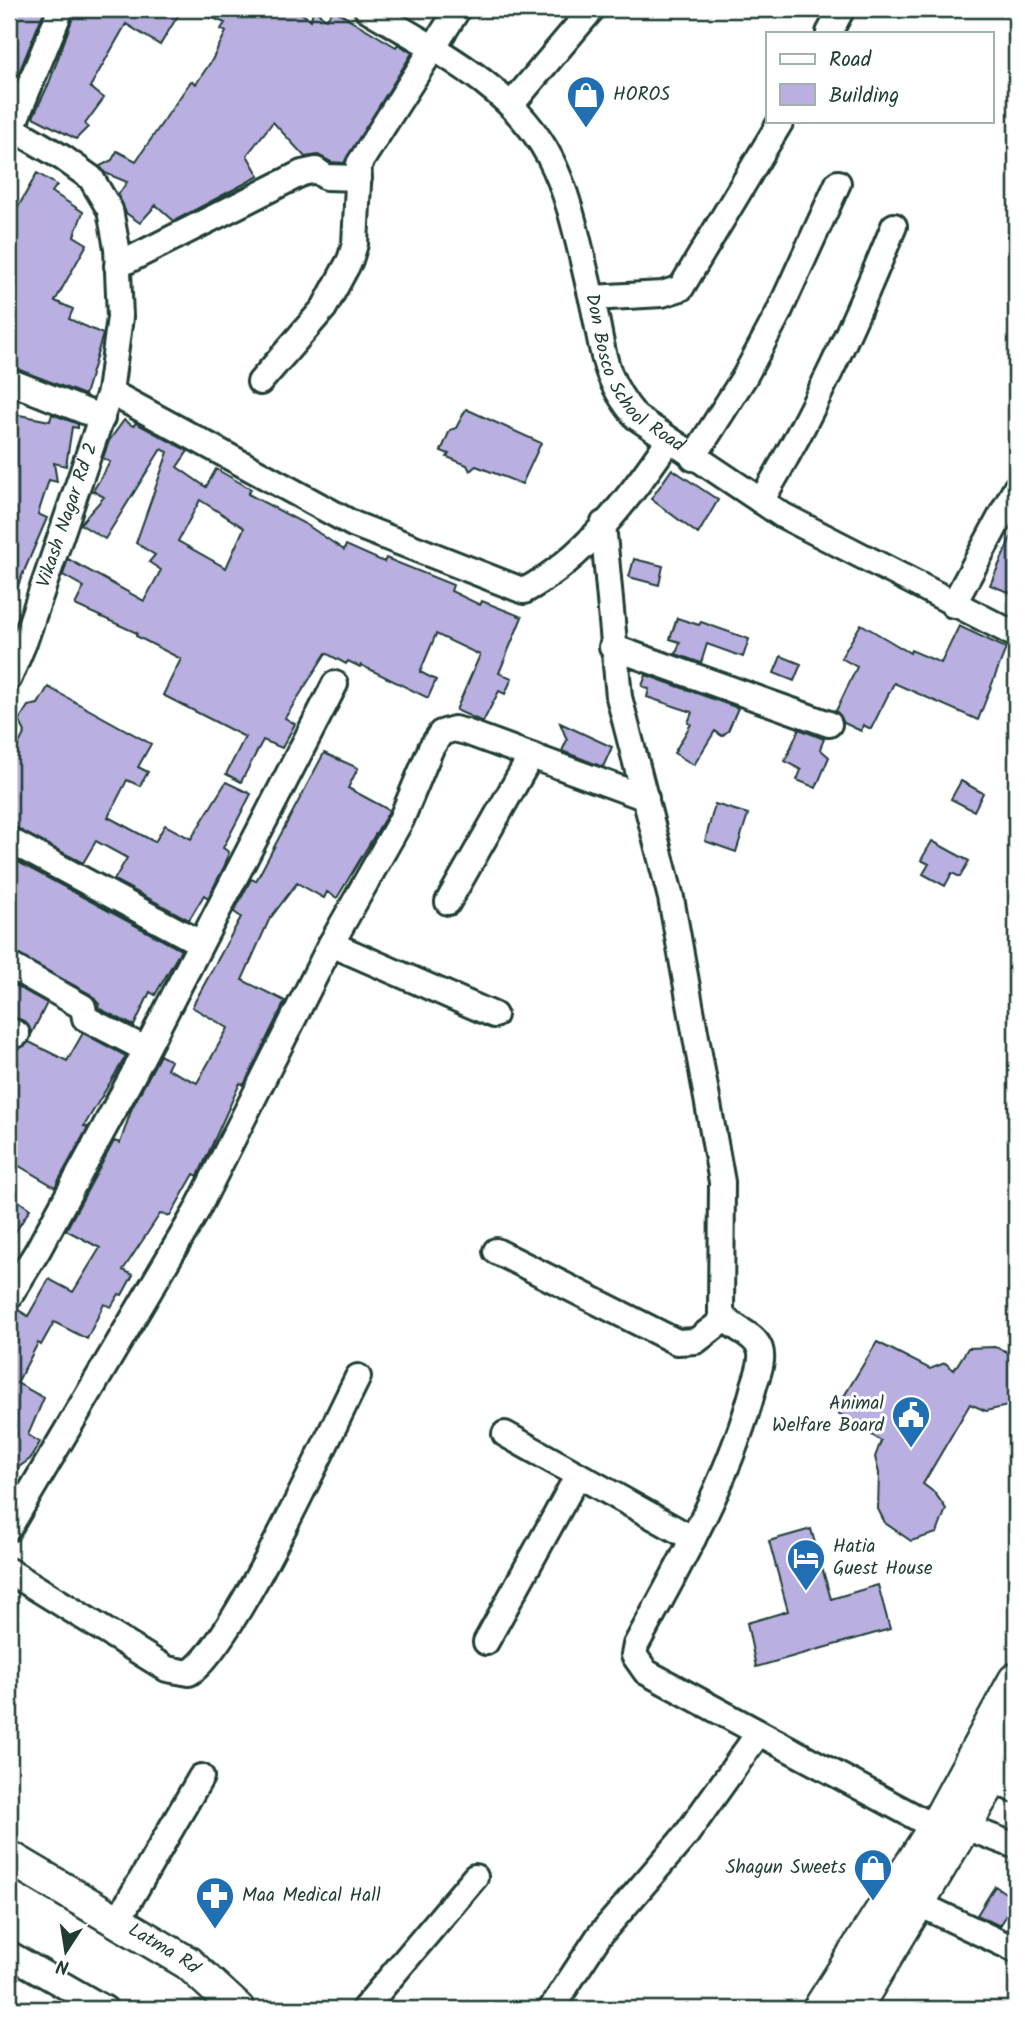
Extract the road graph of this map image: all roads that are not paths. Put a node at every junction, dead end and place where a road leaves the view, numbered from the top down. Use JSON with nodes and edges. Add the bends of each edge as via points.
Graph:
{"nodes":[{"id":1,"x":61,"y":9,"type":"edge"},
{"id":2,"x":366,"y":9,"type":"edge"},
{"id":3,"x":458,"y":9,"type":"edge"},
{"id":4,"x":592,"y":9,"type":"edge"},
{"id":5,"x":842,"y":9,"type":"edge"},
{"id":6,"x":830,"y":32,"type":"edge"},
{"id":7,"x":435,"y":49,"type":"junction"},
{"id":8,"x":511,"y":105,"type":"junction"},
{"id":9,"x":780,"y":122,"type":"edge"},
{"id":10,"x":10,"y":127,"type":"edge"},
{"id":11,"x":359,"y":178,"type":"junction"},
{"id":12,"x":838,"y":183,"type":"dead end"},
{"id":13,"x":894,"y":226,"type":"dead end"},
{"id":14,"x":117,"y":266,"type":"junction"},
{"id":15,"x":592,"y":298,"type":"junction"},
{"id":16,"x":9,"y":381,"type":"edge"},
{"id":17,"x":260,"y":382,"type":"dead end"},
{"id":18,"x":110,"y":392,"type":"junction"},
{"id":19,"x":102,"y":418,"type":"junction"},
{"id":20,"x":668,"y":440,"type":"junction"},
{"id":21,"x":693,"y":458,"type":"junction"},
{"id":22,"x":1016,"y":488,"type":"edge"},
{"id":23,"x":761,"y":501,"type":"junction"},
{"id":24,"x":603,"y":524,"type":"junction"},
{"id":25,"x":953,"y":605,"type":"junction"},
{"id":26,"x":1016,"y":635,"type":"edge"},
{"id":27,"x":612,"y":647,"type":"junction"},
{"id":28,"x":9,"y":678,"type":"edge"},
{"id":29,"x":335,"y":684,"type":"dead end"},
{"id":30,"x":829,"y":724,"type":"dead end"},
{"id":31,"x":531,"y":756,"type":"junction"},
{"id":32,"x":646,"y":798,"type":"junction"},
{"id":33,"x":9,"y":840,"type":"edge"},
{"id":34,"x":448,"y":901,"type":"dead end"},
{"id":35,"x":201,"y":943,"type":"junction"},
{"id":36,"x":331,"y":944,"type":"junction"},
{"id":37,"x":9,"y":965,"type":"edge"},
{"id":38,"x":494,"y":1015,"type":"dead end"},
{"id":39,"x":145,"y":1049,"type":"junction"},
{"id":40,"x":496,"y":1251,"type":"dead end"},
{"id":41,"x":9,"y":1297,"type":"edge"},
{"id":42,"x":725,"y":1319,"type":"junction"},
{"id":43,"x":358,"y":1377,"type":"dead end"},
{"id":44,"x":505,"y":1434,"type":"dead end"},
{"id":45,"x":578,"y":1475,"type":"junction"},
{"id":46,"x":9,"y":1528,"type":"edge"},
{"id":47,"x":693,"y":1539,"type":"junction"},
{"id":48,"x":9,"y":1571,"type":"edge"},
{"id":49,"x":486,"y":1642,"type":"dead end"},
{"id":50,"x":1016,"y":1681,"type":"edge"},
{"id":51,"x":758,"y":1734,"type":"junction"},
{"id":52,"x":1008,"y":1734,"type":"edge"},
{"id":53,"x":201,"y":1777,"type":"dead end"},
{"id":54,"x":1004,"y":1785,"type":"edge"},
{"id":55,"x":950,"y":1827,"type":"junction"},
{"id":56,"x":1016,"y":1846,"type":"edge"},
{"id":57,"x":9,"y":1857,"type":"edge"},
{"id":58,"x":475,"y":1877,"type":"dead end"},
{"id":59,"x":918,"y":1903,"type":"junction"},
{"id":60,"x":118,"y":1920,"type":"junction"},
{"id":61,"x":1016,"y":1950,"type":"edge"},
{"id":62,"x":9,"y":1954,"type":"edge"},
{"id":63,"x":864,"y":2006,"type":"edge"},
{"id":64,"x":105,"y":2009,"type":"edge"},
{"id":65,"x":238,"y":2009,"type":"edge"},
{"id":66,"x":364,"y":2009,"type":"edge"},
{"id":67,"x":551,"y":2009,"type":"edge"},
{"id":68,"x":821,"y":2009,"type":"edge"}],
"edges":[{"from":1,"to":10,"type":"street"},
{"from":2,"to":7,"type":"street","name":"Don Bosco School Road"},
{"from":3,"to":7,"type":"street"},
{"from":4,"to":8,"type":"street"},
{"from":5,"to":6,"type":"street"},
{"from":7,"to":8,"type":"street","name":"Don Bosco School Road"},
{"from":7,"to":11,"type":"street","via":[[359,164]]},
{"from":8,"to":15,"type":"street","name":"Don Bosco School Road","via":[[551,158]]},
{"from":9,"to":15,"type":"street","via":[[681,288],[662,294]]},
{"from":10,"to":14,"type":"street","name":"Vikash Nagar Rd 2","via":[[91,178],[110,210]]},
{"from":11,"to":14,"type":"street","via":[[326,177],[316,170],[302,173]]},
{"from":11,"to":17,"type":"street","via":[[350,260],[324,308]]},
{"from":12,"to":21,"type":"street","via":[[778,314]]},
{"from":13,"to":23,"type":"street","via":[[851,330],[798,439]]},
{"from":14,"to":18,"type":"street","name":"Vikash Nagar Rd 2","via":[[120,317]]},
{"from":15,"to":20,"type":"street","name":"Don Bosco School Road","via":[[602,358],[618,395],[636,417]]},
{"from":16,"to":19,"type":"street"},
{"from":18,"to":19,"type":"street","name":"Vikash Nagar Rd 2"},
{"from":18,"to":24,"type":"street","via":[[353,524],[524,591],[552,576]]},
{"from":19,"to":28,"type":"street","name":"Vikash Nagar Rd 2"},
{"from":20,"to":21,"type":"street","name":"Don Bosco School Road"},
{"from":20,"to":24,"type":"street","via":[[632,495]]},
{"from":21,"to":23,"type":"street","name":"Don Bosco School Road"},
{"from":22,"to":25,"type":"street"},
{"from":23,"to":25,"type":"street","name":"Don Bosco School Road"},
{"from":24,"to":27,"type":"street"},
{"from":25,"to":26,"type":"street","name":"Don Bosco School Road"},
{"from":27,"to":30,"type":"street"},
{"from":27,"to":32,"type":"street","via":[[619,697]]},
{"from":29,"to":35,"type":"street"},
{"from":31,"to":32,"type":"street"},
{"from":31,"to":34,"type":"street"},
{"from":31,"to":36,"type":"street","via":[[466,732],[442,733],[430,748],[394,832]]},
{"from":32,"to":42,"type":"street","via":[[693,1010],[722,1182],[719,1299]]},
{"from":33,"to":35,"type":"street"},
{"from":35,"to":39,"type":"street"},
{"from":36,"to":38,"type":"street"},
{"from":36,"to":46,"type":"street","via":[[196,1212]]},
{"from":37,"to":39,"type":"street","via":[[83,1007],[85,1018]]},
{"from":39,"to":41,"type":"street"},
{"from":40,"to":42,"type":"street","via":[[677,1342],[696,1341]]},
{"from":42,"to":47,"type":"street","via":[[755,1341],[761,1359],[742,1429]]},
{"from":43,"to":48,"type":"street","via":[[249,1590],[206,1660],[189,1673],[167,1669]]},
{"from":44,"to":45,"type":"street"},
{"from":45,"to":47,"type":"street"},
{"from":45,"to":49,"type":"street"},
{"from":47,"to":51,"type":"street","via":[[634,1655],[646,1672]]},
{"from":50,"to":52,"type":"main road"},
{"from":51,"to":55,"type":"street"},
{"from":51,"to":67,"type":"street","via":[[685,1835],[599,1936]]},
{"from":52,"to":54,"type":"main road"},
{"from":52,"to":55,"type":"main road"},
{"from":53,"to":60,"type":"street"},
{"from":54,"to":55,"type":"main road"},
{"from":55,"to":56,"type":"street"},
{"from":55,"to":59,"type":"main road"},
{"from":55,"to":68,"type":"main road"},
{"from":57,"to":60,"type":"street","name":"Latma Rd"},
{"from":58,"to":66,"type":"street"},
{"from":59,"to":61,"type":"street"},
{"from":59,"to":63,"type":"main road"},
{"from":60,"to":65,"type":"street","name":"Latma Rd","via":[[188,1963]]},
{"from":62,"to":64,"type":"street"}]}
